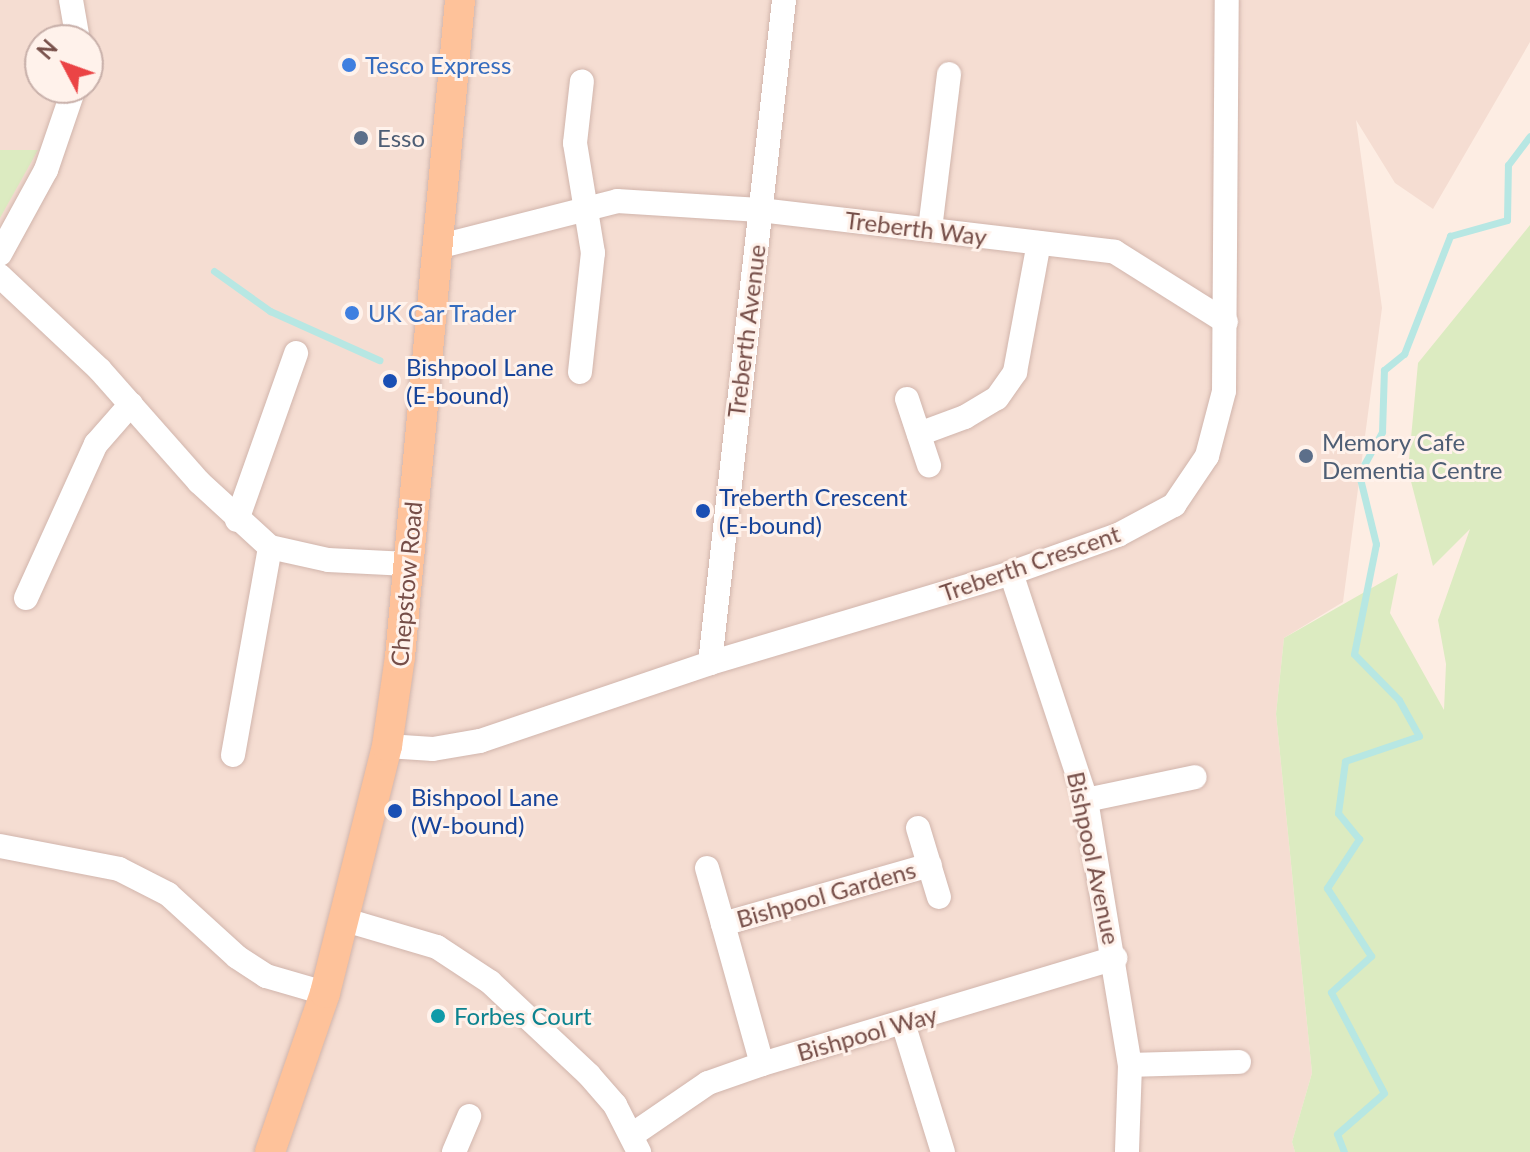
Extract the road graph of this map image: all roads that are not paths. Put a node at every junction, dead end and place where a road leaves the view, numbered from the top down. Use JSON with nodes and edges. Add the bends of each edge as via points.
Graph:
{"nodes":[{"id":1,"x":71,"y":0,"type":"edge"},
{"id":2,"x":460,"y":0,"type":"edge"},
{"id":3,"x":784,"y":0,"type":"edge"},
{"id":4,"x":1227,"y":0,"type":"edge"},
{"id":5,"x":75,"y":24,"type":"edge"},
{"id":6,"x":949,"y":74,"type":"dead end"},
{"id":7,"x":582,"y":81,"type":"dead end"},
{"id":8,"x":69,"y":104,"type":"edge"},
{"id":9,"x":587,"y":209,"type":"junction"},
{"id":10,"x":760,"y":210,"type":"junction"},
{"id":11,"x":930,"y":229,"type":"junction"},
{"id":12,"x":1039,"y":243,"type":"junction"},
{"id":13,"x":437,"y":247,"type":"junction"},
{"id":14,"x":0,"y":254,"type":"edge"},
{"id":15,"x":0,"y":276,"type":"edge"},
{"id":16,"x":1226,"y":322,"type":"junction"},
{"id":17,"x":296,"y":353,"type":"dead end"},
{"id":18,"x":580,"y":372,"type":"dead end"},
{"id":19,"x":907,"y":399,"type":"dead end"},
{"id":20,"x":131,"y":404,"type":"junction"},
{"id":21,"x":919,"y":434,"type":"junction"},
{"id":22,"x":929,"y":465,"type":"dead end"},
{"id":23,"x":237,"y":520,"type":"junction"},
{"id":24,"x":270,"y":547,"type":"junction"},
{"id":25,"x":408,"y":564,"type":"junction"},
{"id":26,"x":1011,"y":573,"type":"junction"},
{"id":27,"x":26,"y":598,"type":"dead end"},
{"id":28,"x":710,"y":663,"type":"junction"},
{"id":29,"x":387,"y":746,"type":"junction"},
{"id":30,"x":233,"y":755,"type":"dead end"},
{"id":31,"x":1195,"y":777,"type":"dead end"},
{"id":32,"x":1086,"y":800,"type":"junction"},
{"id":33,"x":918,"y":828,"type":"dead end"},
{"id":34,"x":0,"y":846,"type":"edge"},
{"id":35,"x":930,"y":865,"type":"junction"},
{"id":36,"x":707,"y":868,"type":"dead end"},
{"id":37,"x":939,"y":897,"type":"dead end"},
{"id":38,"x":342,"y":919,"type":"junction"},
{"id":39,"x":723,"y":924,"type":"junction"},
{"id":40,"x":1115,"y":958,"type":"junction"},
{"id":41,"x":325,"y":993,"type":"junction"},
{"id":42,"x":903,"y":1023,"type":"junction"},
{"id":43,"x":1239,"y":1062,"type":"dead end"},
{"id":44,"x":762,"y":1064,"type":"junction"},
{"id":45,"x":1130,"y":1065,"type":"junction"},
{"id":46,"x":469,"y":1116,"type":"dead end"},
{"id":47,"x":635,"y":1144,"type":"edge"},
{"id":48,"x":270,"y":1152,"type":"edge"},
{"id":49,"x":454,"y":1152,"type":"edge"},
{"id":50,"x":943,"y":1152,"type":"edge"},
{"id":51,"x":1127,"y":1152,"type":"edge"}],
"edges":[{"from":1,"to":5,"type":"street"},
{"from":2,"to":13,"type":"main road","name":"Chepstow Road"},
{"from":3,"to":10,"type":"street","name":"Treberth Avenue"},
{"from":4,"to":16,"type":"street","name":"Treberth Crescent"},
{"from":6,"to":11,"type":"street"},
{"from":7,"to":9,"type":"street","via":[[575,143]]},
{"from":8,"to":14,"type":"street","via":[[46,170]]},
{"from":9,"to":10,"type":"street","name":"Treberth Way","via":[[649,199]]},
{"from":9,"to":13,"type":"street","name":"Treberth Way"},
{"from":9,"to":18,"type":"street","via":[[592,292]]},
{"from":10,"to":11,"type":"street","name":"Treberth Way"},
{"from":10,"to":28,"type":"street","name":"Treberth Avenue","via":[[711,611]]},
{"from":11,"to":12,"type":"street","name":"Treberth Way"},
{"from":12,"to":16,"type":"street","name":"Treberth Way","via":[[1115,252]]},
{"from":12,"to":21,"type":"street","via":[[1015,372],[997,398]]},
{"from":13,"to":25,"type":"main road","name":"Chepstow Road"},
{"from":15,"to":20,"type":"street"},
{"from":16,"to":26,"type":"street","name":"Treberth Crescent","via":[[1217,425],[1207,456],[1174,505],[1118,535]]},
{"from":17,"to":23,"type":"street"},
{"from":19,"to":21,"type":"street"},
{"from":20,"to":23,"type":"street"},
{"from":20,"to":27,"type":"street","via":[[96,444]]},
{"from":21,"to":22,"type":"street"},
{"from":23,"to":24,"type":"street"},
{"from":24,"to":25,"type":"street","via":[[328,560]]},
{"from":24,"to":30,"type":"street"},
{"from":25,"to":29,"type":"main road","name":"Chepstow Road"},
{"from":26,"to":28,"type":"street","name":"Treberth Crescent"},
{"from":26,"to":32,"type":"street","name":"Bishpool Avenue"},
{"from":28,"to":29,"type":"street","name":"Treberth Crescent","via":[[480,741],[433,749]]},
{"from":29,"to":38,"type":"main road","name":"Chepstow Road"},
{"from":31,"to":32,"type":"street"},
{"from":32,"to":40,"type":"street","name":"Bishpool Avenue"},
{"from":33,"to":35,"type":"street","name":"Bishpool Gardens"},
{"from":34,"to":41,"type":"street","via":[[119,869],[168,894],[237,957],[266,976]]},
{"from":35,"to":37,"type":"street","name":"Bishpool Gardens"},
{"from":35,"to":39,"type":"street","name":"Bishpool Gardens"},
{"from":36,"to":39,"type":"street","name":"Bishpool Gardens"},
{"from":38,"to":41,"type":"main road","name":"Chepstow Road"},
{"from":38,"to":47,"type":"street","via":[[437,947],[490,982],[589,1075]]},
{"from":39,"to":44,"type":"street","name":"Bishpool Gardens"},
{"from":40,"to":42,"type":"street","name":"Bishpool Way"},
{"from":40,"to":45,"type":"street","name":"Bishpool Avenue"},
{"from":41,"to":48,"type":"main road","name":"Chepstow Road"},
{"from":42,"to":44,"type":"street","name":"Bishpool Way"},
{"from":42,"to":50,"type":"street"},
{"from":43,"to":45,"type":"street"},
{"from":44,"to":47,"type":"street","name":"Bishpool Way","via":[[708,1083]]},
{"from":45,"to":51,"type":"street","name":"Bishpool Avenue"},
{"from":46,"to":49,"type":"street"}]}
